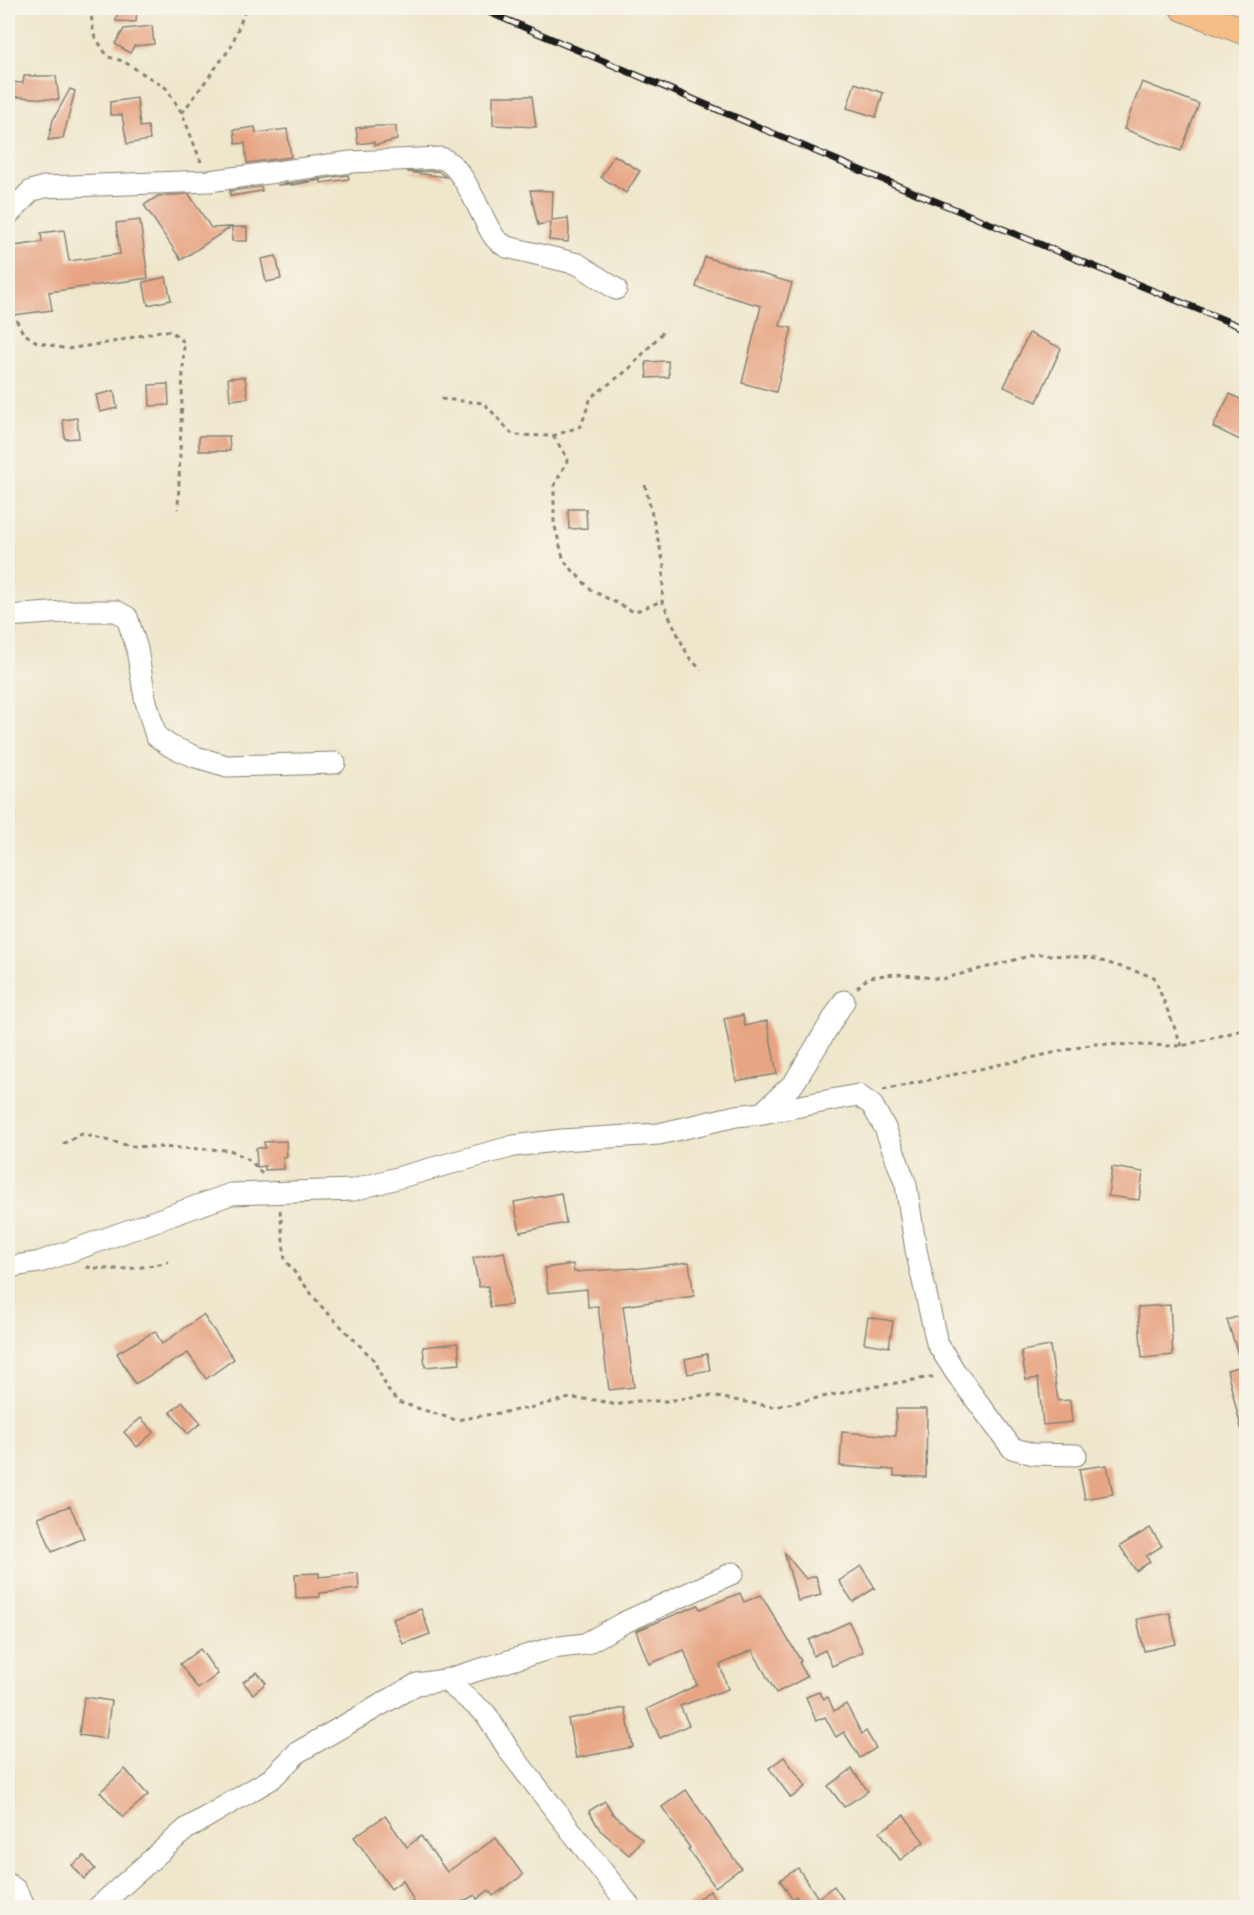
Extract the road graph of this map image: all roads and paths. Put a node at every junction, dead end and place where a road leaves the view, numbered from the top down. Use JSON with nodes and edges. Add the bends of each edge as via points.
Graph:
{"nodes":[{"id":1,"x":90,"y":8,"type":"edge"},
{"id":2,"x":246,"y":8,"type":"edge"},
{"id":3,"x":1183,"y":8,"type":"edge"},
{"id":4,"x":1246,"y":32,"type":"edge"},
{"id":5,"x":182,"y":113,"type":"junction"},
{"id":6,"x":208,"y":181,"type":"junction"},
{"id":7,"x":8,"y":215,"type":"edge"},
{"id":8,"x":616,"y":289,"type":"dead end"},
{"id":9,"x":8,"y":304,"type":"edge"},
{"id":10,"x":663,"y":332,"type":"dead end"},
{"id":11,"x":441,"y":399,"type":"dead end"},
{"id":12,"x":553,"y":436,"type":"junction"},
{"id":13,"x":645,"y":485,"type":"dead end"},
{"id":14,"x":178,"y":508,"type":"dead end"},
{"id":15,"x":662,"y":601,"type":"junction"},
{"id":16,"x":8,"y":616,"type":"edge"},
{"id":17,"x":701,"y":670,"type":"dead end"},
{"id":18,"x":335,"y":763,"type":"dead end"},
{"id":19,"x":844,"y":1001,"type":"joint"},
{"id":20,"x":1246,"y":1029,"type":"edge"},
{"id":21,"x":1182,"y":1046,"type":"junction"},
{"id":22,"x":858,"y":1095,"type":"junction"},
{"id":23,"x":762,"y":1113,"type":"junction"},
{"id":24,"x":63,"y":1144,"type":"dead end"},
{"id":25,"x":279,"y":1193,"type":"junction"},
{"id":26,"x":168,"y":1262,"type":"dead end"},
{"id":27,"x":8,"y":1267,"type":"edge"},
{"id":28,"x":85,"y":1267,"type":"dead end"},
{"id":29,"x":956,"y":1373,"type":"junction"},
{"id":30,"x":1076,"y":1455,"type":"dead end"},
{"id":31,"x":8,"y":1484,"type":"edge"},
{"id":32,"x":12,"y":1500,"type":"dead end"},
{"id":33,"x":733,"y":1573,"type":"dead end"},
{"id":34,"x":445,"y":1680,"type":"junction"},
{"id":35,"x":8,"y":1884,"type":"edge"},
{"id":36,"x":25,"y":1908,"type":"edge"},
{"id":37,"x":96,"y":1908,"type":"edge"},
{"id":38,"x":632,"y":1908,"type":"edge"},
{"id":39,"x":675,"y":1908,"type":"edge"},
{"id":40,"x":699,"y":1908,"type":"edge"}],
"edges":[{"from":1,"to":5,"type":"path","via":[[94,35],[108,57],[123,61],[166,88]]},
{"from":2,"to":5,"type":"path","via":[[231,47]]},
{"from":3,"to":4,"type":"main road"},
{"from":5,"to":6,"type":"path"},
{"from":6,"to":7,"type":"street","via":[[44,187],[31,191]]},
{"from":6,"to":8,"type":"street","via":[[351,162],[445,159],[456,169],[499,242],[578,264]]},
{"from":9,"to":14,"type":"path","via":[[23,333],[37,342],[67,349],[160,331],[171,332],[184,342]]},
{"from":10,"to":12,"type":"path","via":[[628,370],[591,397],[581,426]]},
{"from":11,"to":12,"type":"path","via":[[484,403],[513,435]]},
{"from":12,"to":15,"type":"path","via":[[568,459],[554,486],[554,523],[564,561],[591,590],[634,612]]},
{"from":13,"to":15,"type":"path","via":[[664,565]]},
{"from":15,"to":17,"type":"path","via":[[688,656]]},
{"from":16,"to":18,"type":"street","via":[[116,611],[126,617],[156,736],[170,746],[227,766]]},
{"from":19,"to":21,"type":"path","via":[[869,977],[896,974],[942,979],[1037,954],[1092,958],[1154,978]]},
{"from":19,"to":23,"type":"street","via":[[795,1083]]},
{"from":20,"to":21,"type":"path"},
{"from":21,"to":22,"type":"path","via":[[1094,1044]]},
{"from":22,"to":23,"type":"street"},
{"from":22,"to":29,"type":"street","via":[[872,1105],[885,1128],[906,1185],[937,1343]]},
{"from":23,"to":25,"type":"street","via":[[659,1134],[514,1146],[353,1190]]},
{"from":24,"to":25,"type":"path","via":[[82,1134],[130,1146],[230,1150],[251,1161]]},
{"from":25,"to":27,"type":"street","via":[[231,1194],[40,1262]]},
{"from":25,"to":29,"type":"path","via":[[285,1260],[302,1283],[373,1359],[398,1402],[456,1420],[570,1398],[616,1405],[705,1395],[774,1407]]},
{"from":26,"to":28,"type":"path","via":[[140,1269]]},
{"from":29,"to":30,"type":"street","via":[[1012,1448],[1033,1454]]},
{"from":31,"to":32,"type":"path"},
{"from":33,"to":34,"type":"street","via":[[585,1644],[543,1650]]},
{"from":34,"to":37,"type":"street","via":[[417,1684],[298,1752],[271,1779],[186,1828]]},
{"from":34,"to":38,"type":"street","via":[[486,1714],[510,1752]]},
{"from":35,"to":36,"type":"street","via":[[16,1890]]},
{"from":39,"to":40,"type":"path"}]}
